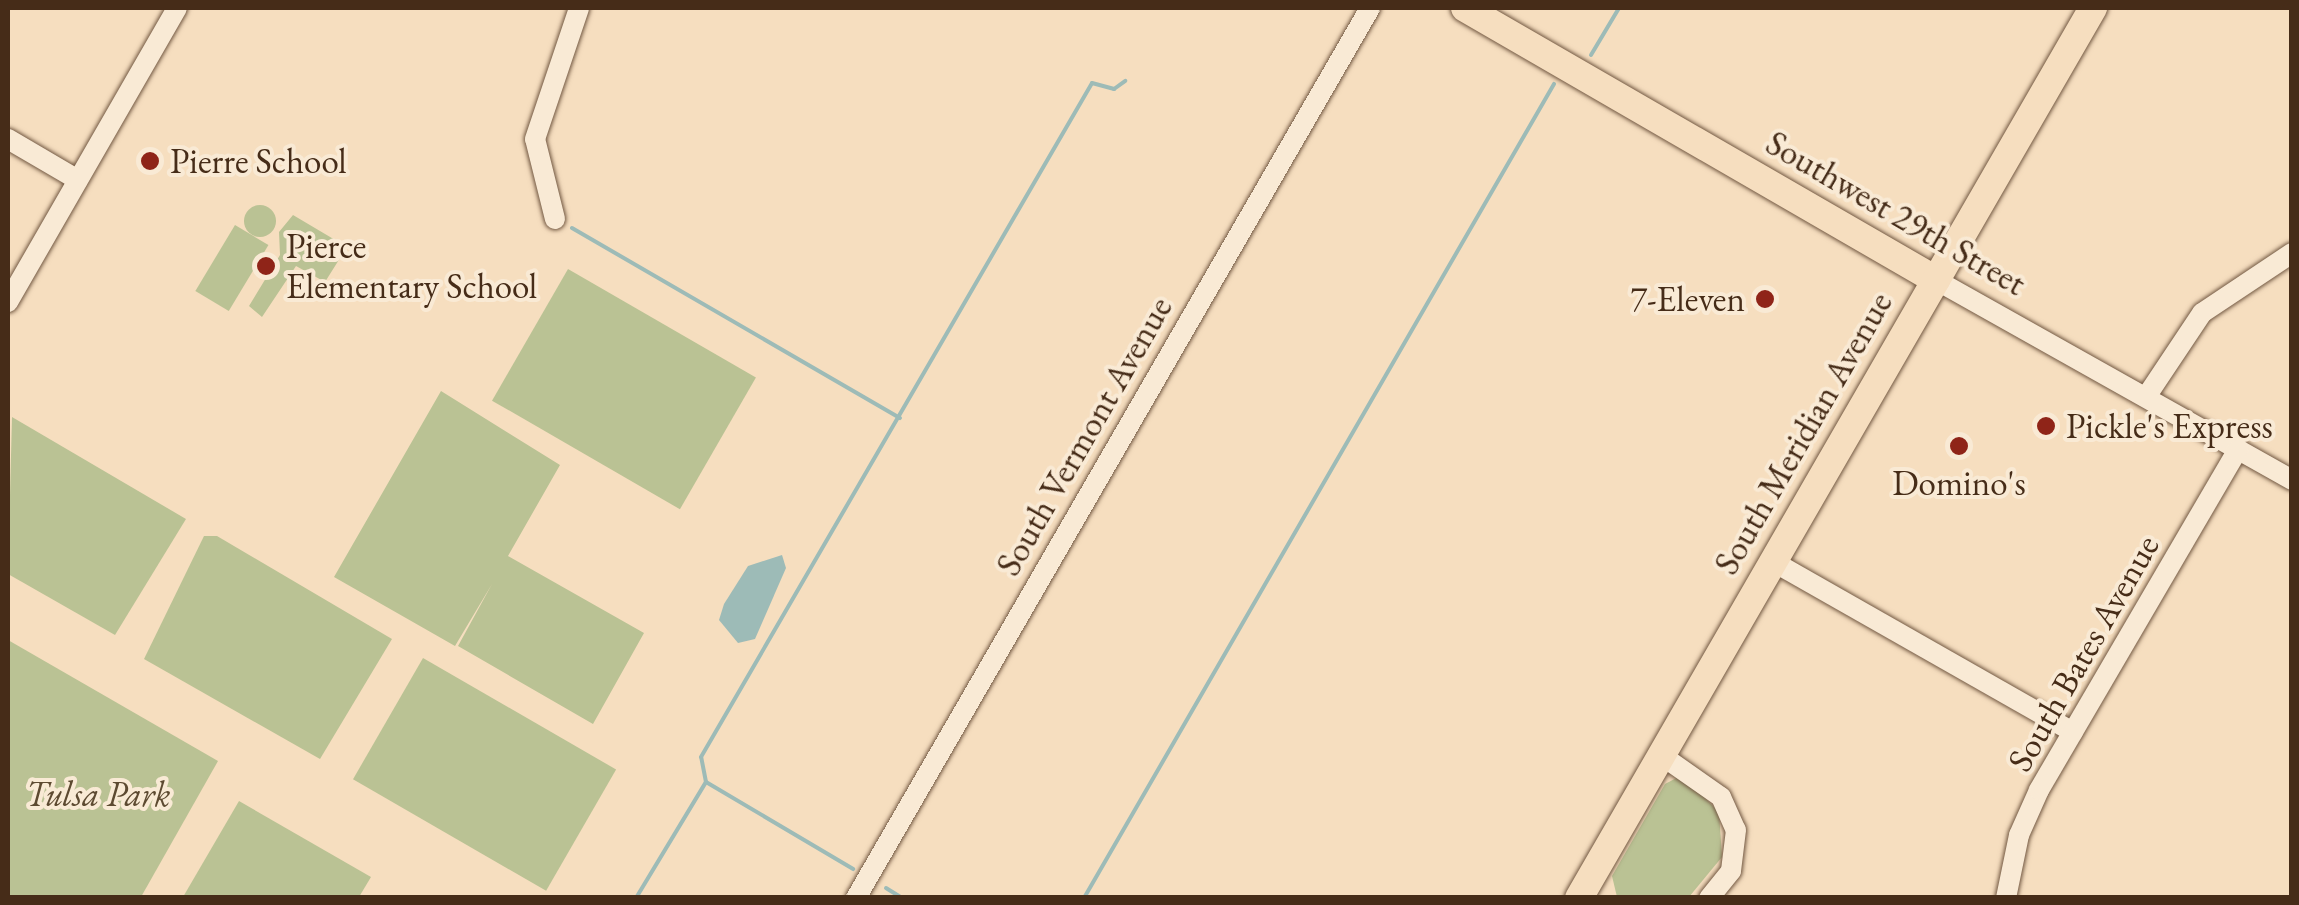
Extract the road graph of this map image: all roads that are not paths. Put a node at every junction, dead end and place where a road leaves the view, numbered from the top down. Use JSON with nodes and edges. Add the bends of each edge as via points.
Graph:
{"nodes":[{"id":1,"x":177,"y":8,"type":"edge"},
{"id":2,"x":579,"y":8,"type":"edge"},
{"id":3,"x":1370,"y":8,"type":"edge"},
{"id":4,"x":1465,"y":8,"type":"edge"},
{"id":5,"x":2093,"y":8,"type":"edge"},
{"id":6,"x":8,"y":139,"type":"edge"},
{"id":7,"x":78,"y":180,"type":"junction"},
{"id":8,"x":546,"y":209,"type":"dead end"},
{"id":9,"x":2292,"y":253,"type":"edge"},
{"id":10,"x":1936,"y":280,"type":"junction"},
{"id":11,"x":8,"y":302,"type":"edge"},
{"id":12,"x":2146,"y":397,"type":"junction"},
{"id":13,"x":2238,"y":449,"type":"junction"},
{"id":14,"x":2292,"y":480,"type":"edge"},
{"id":15,"x":1772,"y":562,"type":"junction"},
{"id":16,"x":2072,"y":732,"type":"junction"},
{"id":17,"x":1661,"y":755,"type":"junction"},
{"id":18,"x":1586,"y":895,"type":"edge"},
{"id":19,"x":856,"y":898,"type":"edge"},
{"id":20,"x":1710,"y":898,"type":"edge"},
{"id":21,"x":2006,"y":898,"type":"edge"}],
"edges":[{"from":1,"to":7,"type":"street"},
{"from":2,"to":8,"type":"street","via":[[535,139]]},
{"from":3,"to":19,"type":"street","name":"South Vermont Avenue"},
{"from":4,"to":10,"type":"main road","name":"Southwest 29th Street"},
{"from":5,"to":10,"type":"main road","name":"South Meridian Avenue"},
{"from":6,"to":7,"type":"street"},
{"from":7,"to":11,"type":"street"},
{"from":9,"to":12,"type":"street","via":[[2202,313]]},
{"from":10,"to":12,"type":"street","name":"Southwest 29th Street"},
{"from":10,"to":15,"type":"main road","name":"South Meridian Avenue"},
{"from":12,"to":13,"type":"street","name":"Southwest 29th Street"},
{"from":13,"to":14,"type":"street","name":"Southwest 29th Street"},
{"from":13,"to":16,"type":"street","name":"South Bates Avenue"},
{"from":15,"to":16,"type":"street"},
{"from":15,"to":17,"type":"main road","name":"South Meridian Avenue"},
{"from":16,"to":21,"type":"street","name":"South Bates Avenue","via":[[2020,835]]},
{"from":17,"to":18,"type":"main road","name":"South Meridian Avenue"},
{"from":17,"to":20,"type":"street","via":[[1721,797],[1736,830],[1730,871]]}]}
